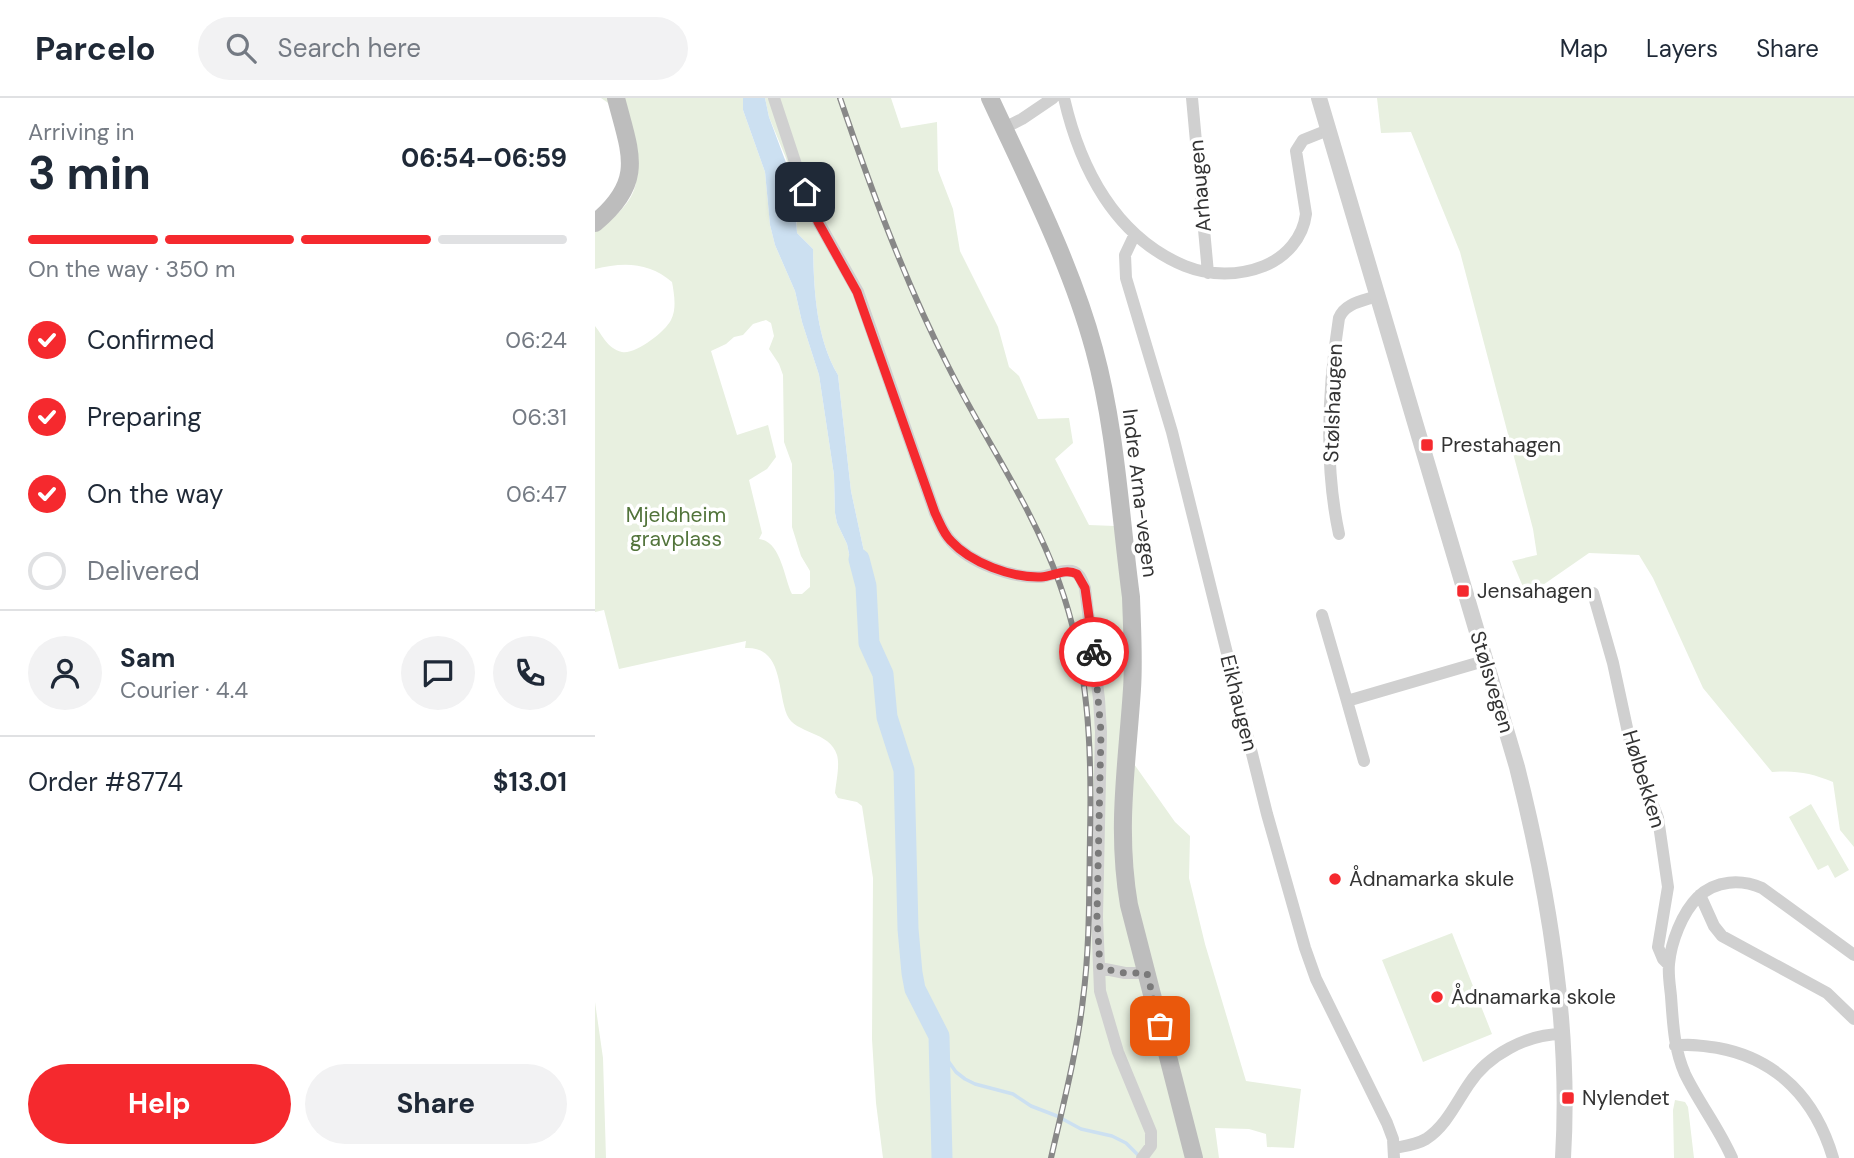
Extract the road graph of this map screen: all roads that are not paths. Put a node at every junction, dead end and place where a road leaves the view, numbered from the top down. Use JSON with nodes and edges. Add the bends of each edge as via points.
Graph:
{"nodes":[{"id":1,"x":616,"y":98,"type":"edge"},
{"id":2,"x":773,"y":98,"type":"edge"},
{"id":3,"x":990,"y":98,"type":"edge"},
{"id":4,"x":1053,"y":98,"type":"edge"},
{"id":5,"x":1064,"y":98,"type":"edge"},
{"id":6,"x":1192,"y":98,"type":"edge"},
{"id":7,"x":1319,"y":98,"type":"edge"},
{"id":8,"x":1004,"y":128,"type":"junction"},
{"id":9,"x":1328,"y":130,"type":"junction"},
{"id":10,"x":595,"y":223,"type":"edge"},
{"id":11,"x":1134,"y":236,"type":"junction"},
{"id":12,"x":1208,"y":273,"type":"junction"},
{"id":13,"x":1377,"y":296,"type":"junction"},
{"id":14,"x":1339,"y":534,"type":"dead end"},
{"id":15,"x":1593,"y":593,"type":"dead end"},
{"id":16,"x":1322,"y":615,"type":"dead end"},
{"id":17,"x":1484,"y":661,"type":"junction"},
{"id":18,"x":1347,"y":701,"type":"junction"},
{"id":19,"x":1364,"y":761,"type":"dead end"},
{"id":20,"x":1700,"y":895,"type":"junction"},
{"id":21,"x":1854,"y":955,"type":"edge"},
{"id":22,"x":1669,"y":964,"type":"junction"},
{"id":23,"x":1100,"y":968,"type":"junction"},
{"id":24,"x":1147,"y":973,"type":"junction"},
{"id":25,"x":1854,"y":1019,"type":"edge"},
{"id":26,"x":1562,"y":1034,"type":"junction"},
{"id":27,"x":1675,"y":1045,"type":"junction"},
{"id":28,"x":1394,"y":1153,"type":"edge"},
{"id":29,"x":1142,"y":1158,"type":"edge"},
{"id":30,"x":1194,"y":1158,"type":"edge"},
{"id":31,"x":1563,"y":1158,"type":"edge"},
{"id":32,"x":1732,"y":1158,"type":"edge"},
{"id":33,"x":1833,"y":1158,"type":"edge"}],
"edges":[{"from":1,"to":10,"type":"main road","via":[[631,172],[622,195]]},
{"from":2,"to":23,"type":"street","via":[[805,192],[857,292],[942,529],[956,547],[979,561],[1019,575],[1072,571],[1085,588],[1099,699]]},
{"from":3,"to":8,"type":"main road","name":"Indre Arna-vegen"},
{"from":4,"to":8,"type":"street"},
{"from":5,"to":11,"type":"street","via":[[1086,165]]},
{"from":6,"to":12,"type":"street","name":"Arhaugen"},
{"from":7,"to":9,"type":"street","name":"Stølsvegen"},
{"from":8,"to":24,"type":"main road","name":"Indre Arna-vegen","via":[[1075,293],[1105,400],[1131,597],[1132,687],[1122,802],[1123,851],[1129,905]]},
{"from":9,"to":12,"type":"street","via":[[1303,140],[1296,151],[1306,214],[1296,241],[1274,261],[1254,269]]},
{"from":9,"to":13,"type":"street","name":"Stølsvegen"},
{"from":11,"to":12,"type":"street","via":[[1156,253]]},
{"from":11,"to":28,"type":"street","name":"Eikhaugen","via":[[1125,255],[1126,278],[1165,407],[1302,937],[1316,979],[1387,1123]]},
{"from":13,"to":14,"type":"street","name":"Stølshaugen","via":[[1350,305],[1339,318],[1329,445]]},
{"from":13,"to":17,"type":"street","name":"Stølsvegen"},
{"from":15,"to":22,"type":"street","name":"Hølbekken","via":[[1632,751],[1658,818],[1668,887],[1658,947]]},
{"from":16,"to":18,"type":"street"},
{"from":17,"to":18,"type":"street"},
{"from":17,"to":26,"type":"street","name":"Stølsvegen","via":[[1531,824]]},
{"from":18,"to":19,"type":"street"},
{"from":20,"to":21,"type":"street","via":[[1717,884],[1753,885]]},
{"from":20,"to":22,"type":"street","name":"Hølbekken","via":[[1684,916]]},
{"from":20,"to":25,"type":"street","via":[[1722,936],[1827,993]]},
{"from":22,"to":27,"type":"street","name":"Hølbekken"},
{"from":23,"to":24,"type":"street"},
{"from":23,"to":29,"type":"street","via":[[1106,1018],[1148,1124],[1151,1146]]},
{"from":24,"to":30,"type":"main road","name":"Indre Arna-vegen"},
{"from":26,"to":28,"type":"street","via":[[1539,1036],[1484,1066],[1432,1135]]},
{"from":26,"to":31,"type":"street","name":"Stølsvegen"},
{"from":27,"to":32,"type":"street","name":"Hølbekken","via":[[1691,1086]]},
{"from":27,"to":33,"type":"street","via":[[1739,1052],[1777,1073],[1808,1104]]}]}
